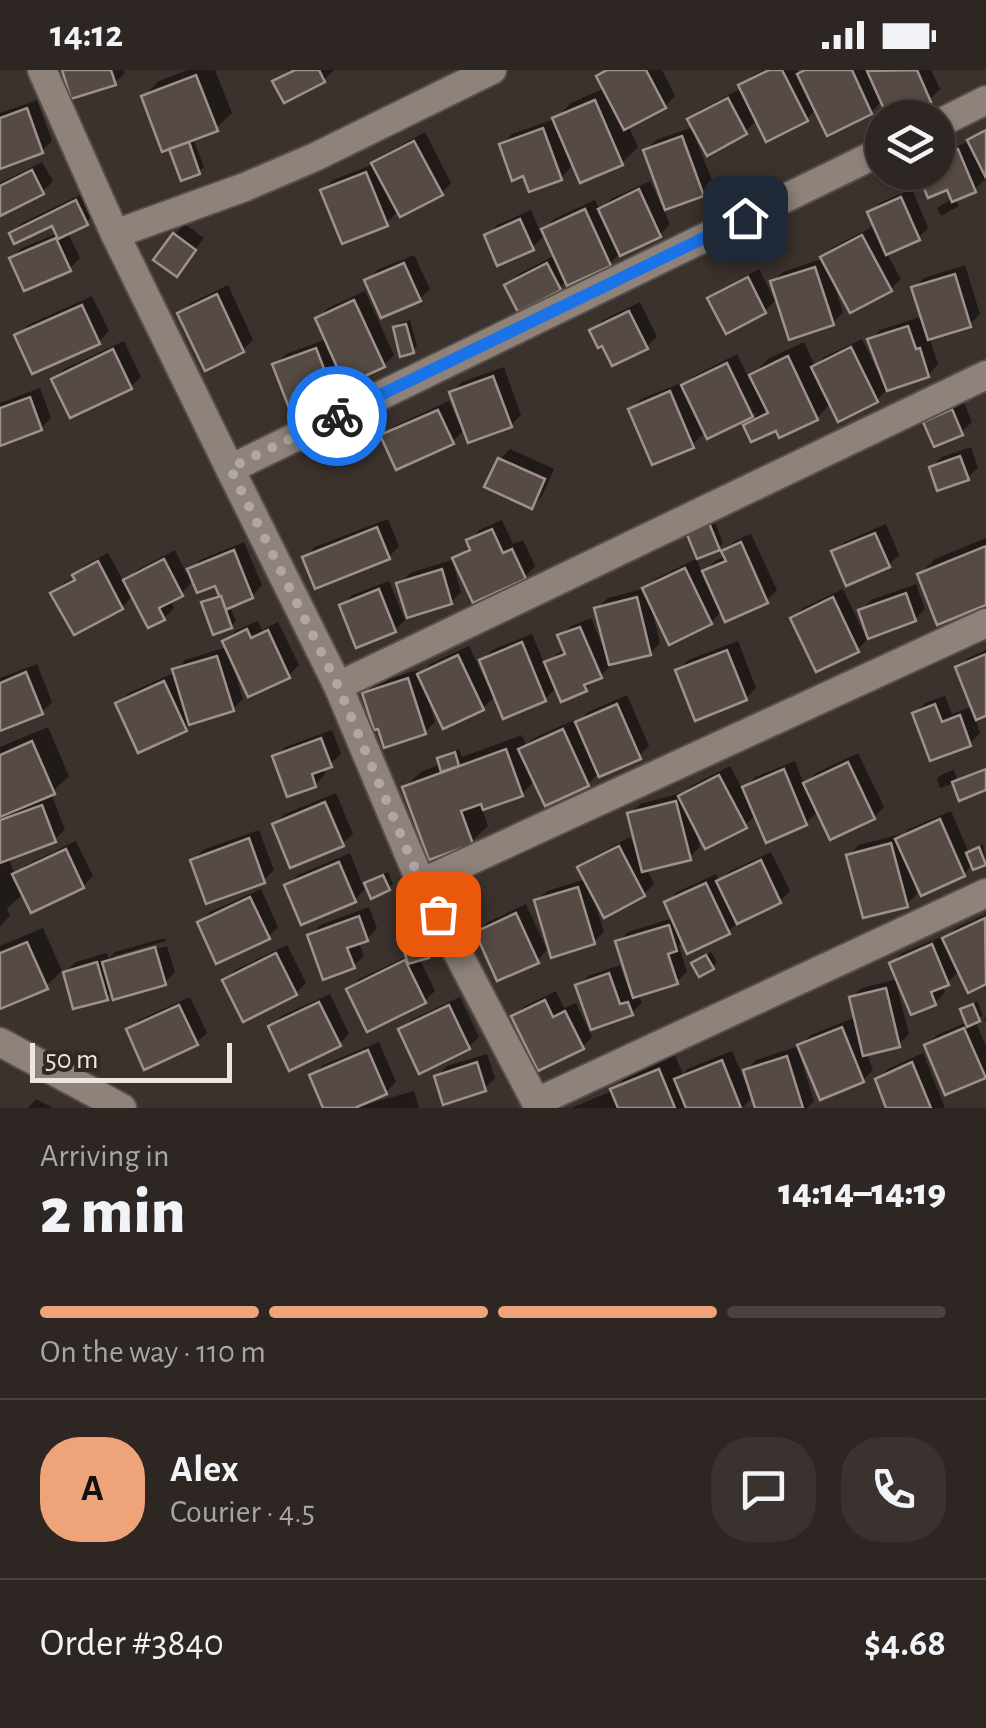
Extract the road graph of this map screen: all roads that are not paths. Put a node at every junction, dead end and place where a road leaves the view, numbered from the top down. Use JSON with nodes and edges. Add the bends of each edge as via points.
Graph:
{"nodes":[{"id":1,"x":42,"y":70,"type":"edge"},
{"id":2,"x":492,"y":70,"type":"edge"},
{"id":3,"x":986,"y":100,"type":"edge"},
{"id":4,"x":955,"y":116,"type":"edge"},
{"id":5,"x":865,"y":159,"type":"edge"},
{"id":6,"x":115,"y":234,"type":"junction"},
{"id":7,"x":986,"y":375,"type":"edge"},
{"id":8,"x":230,"y":468,"type":"junction"},
{"id":9,"x":986,"y":623,"type":"edge"},
{"id":10,"x":338,"y":686,"type":"junction"},
{"id":11,"x":421,"y":883,"type":"junction"},
{"id":12,"x":986,"y":893,"type":"edge"},
{"id":13,"x":0,"y":1042,"type":"edge"},
{"id":14,"x":80,"y":1098,"type":"edge"},
{"id":15,"x":538,"y":1105,"type":"edge"},
{"id":16,"x":122,"y":1108,"type":"edge"}],
"edges":[{"from":1,"to":6,"type":"street"},
{"from":2,"to":6,"type":"street","via":[[245,188]]},
{"from":3,"to":4,"type":"street"},
{"from":5,"to":8,"type":"street"},
{"from":6,"to":8,"type":"street"},
{"from":7,"to":10,"type":"street"},
{"from":8,"to":10,"type":"street"},
{"from":9,"to":11,"type":"street"},
{"from":10,"to":11,"type":"street"},
{"from":11,"to":15,"type":"street"},
{"from":12,"to":15,"type":"street"},
{"from":13,"to":14,"type":"street"},
{"from":14,"to":16,"type":"street"}]}
